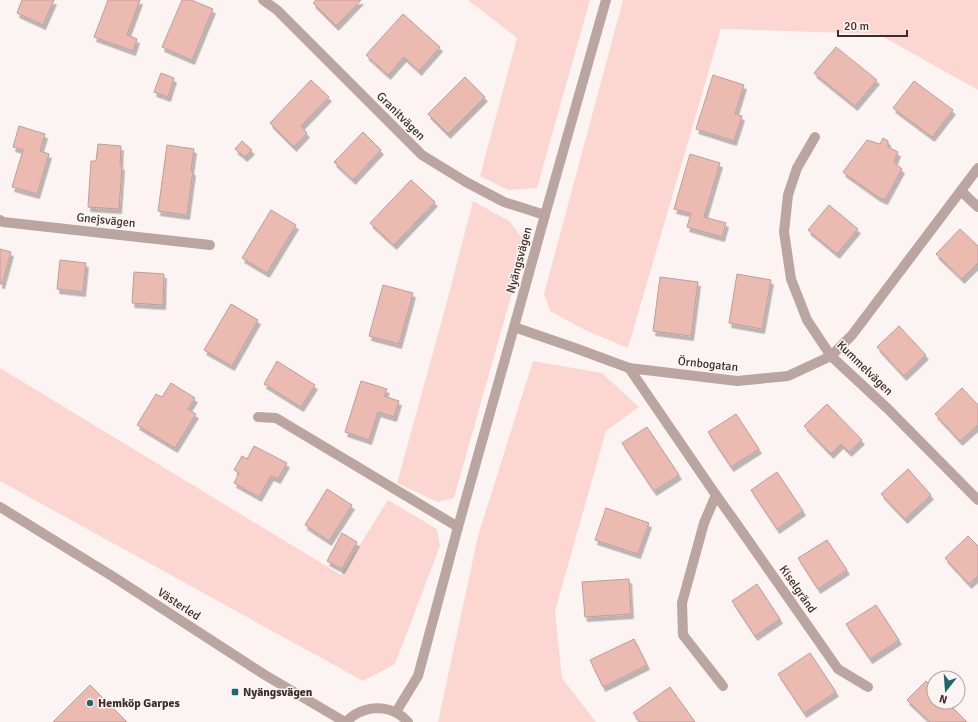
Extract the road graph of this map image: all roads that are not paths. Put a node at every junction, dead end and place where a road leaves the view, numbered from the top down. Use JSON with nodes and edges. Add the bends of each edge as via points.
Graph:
{"nodes":[{"id":1,"x":263,"y":0,"type":"edge"},
{"id":2,"x":606,"y":0,"type":"edge"},
{"id":3,"x":815,"y":137,"type":"dead end"},
{"id":4,"x":978,"y":168,"type":"edge"},
{"id":5,"x":961,"y":192,"type":"junction"},
{"id":6,"x":978,"y":208,"type":"edge"},
{"id":7,"x":545,"y":215,"type":"junction"},
{"id":8,"x":0,"y":220,"type":"edge"},
{"id":9,"x":210,"y":245,"type":"dead end"},
{"id":10,"x":514,"y":327,"type":"junction"},
{"id":11,"x":831,"y":356,"type":"junction"},
{"id":12,"x":629,"y":368,"type":"junction"},
{"id":13,"x":258,"y":418,"type":"dead end"},
{"id":14,"x":716,"y":495,"type":"junction"},
{"id":15,"x":978,"y":500,"type":"edge"},
{"id":16,"x":0,"y":507,"type":"edge"},
{"id":17,"x":458,"y":527,"type":"junction"},
{"id":18,"x":723,"y":686,"type":"dead end"},
{"id":19,"x":868,"y":687,"type":"dead end"},
{"id":20,"x":396,"y":712,"type":"junction"},
{"id":21,"x":345,"y":722,"type":"edge"},
{"id":22,"x":408,"y":722,"type":"edge"}],
"edges":[{"from":1,"to":7,"type":"street","name":"Granitvägen","via":[[277,10],[422,155],[504,202]]},
{"from":2,"to":7,"type":"street","name":"Nyängsvägen"},
{"from":3,"to":11,"type":"street","name":"Kummelvägen","via":[[797,168],[788,196],[784,232],[791,279],[807,320]]},
{"from":4,"to":5,"type":"street","name":"Örnbogatan"},
{"from":5,"to":6,"type":"street"},
{"from":5,"to":11,"type":"street","name":"Örnbogatan","via":[[852,336]]},
{"from":7,"to":10,"type":"street","name":"Nyängsvägen"},
{"from":8,"to":9,"type":"street","name":"Gnejsvägen"},
{"from":10,"to":12,"type":"street","name":"Örnbogatan"},
{"from":10,"to":17,"type":"street","name":"Nyängsvägen"},
{"from":11,"to":12,"type":"street","name":"Örnbogatan","via":[[788,376],[737,381]]},
{"from":11,"to":15,"type":"street","name":"Kummelvägen","via":[[888,408]]},
{"from":12,"to":14,"type":"street","name":"Kiselgränd"},
{"from":13,"to":17,"type":"street","via":[[276,418]]},
{"from":14,"to":18,"type":"street","via":[[704,523],[682,603],[683,634]]},
{"from":14,"to":19,"type":"street","name":"Kiselgränd","via":[[838,669]]},
{"from":16,"to":21,"type":"street","name":"Västerled","via":[[265,675]]},
{"from":17,"to":20,"type":"street","name":"Nyängsvägen","via":[[418,676]]},
{"from":20,"to":21,"type":"street","via":[[382,708],[369,709],[355,714]]},
{"from":20,"to":22,"type":"street"}]}
